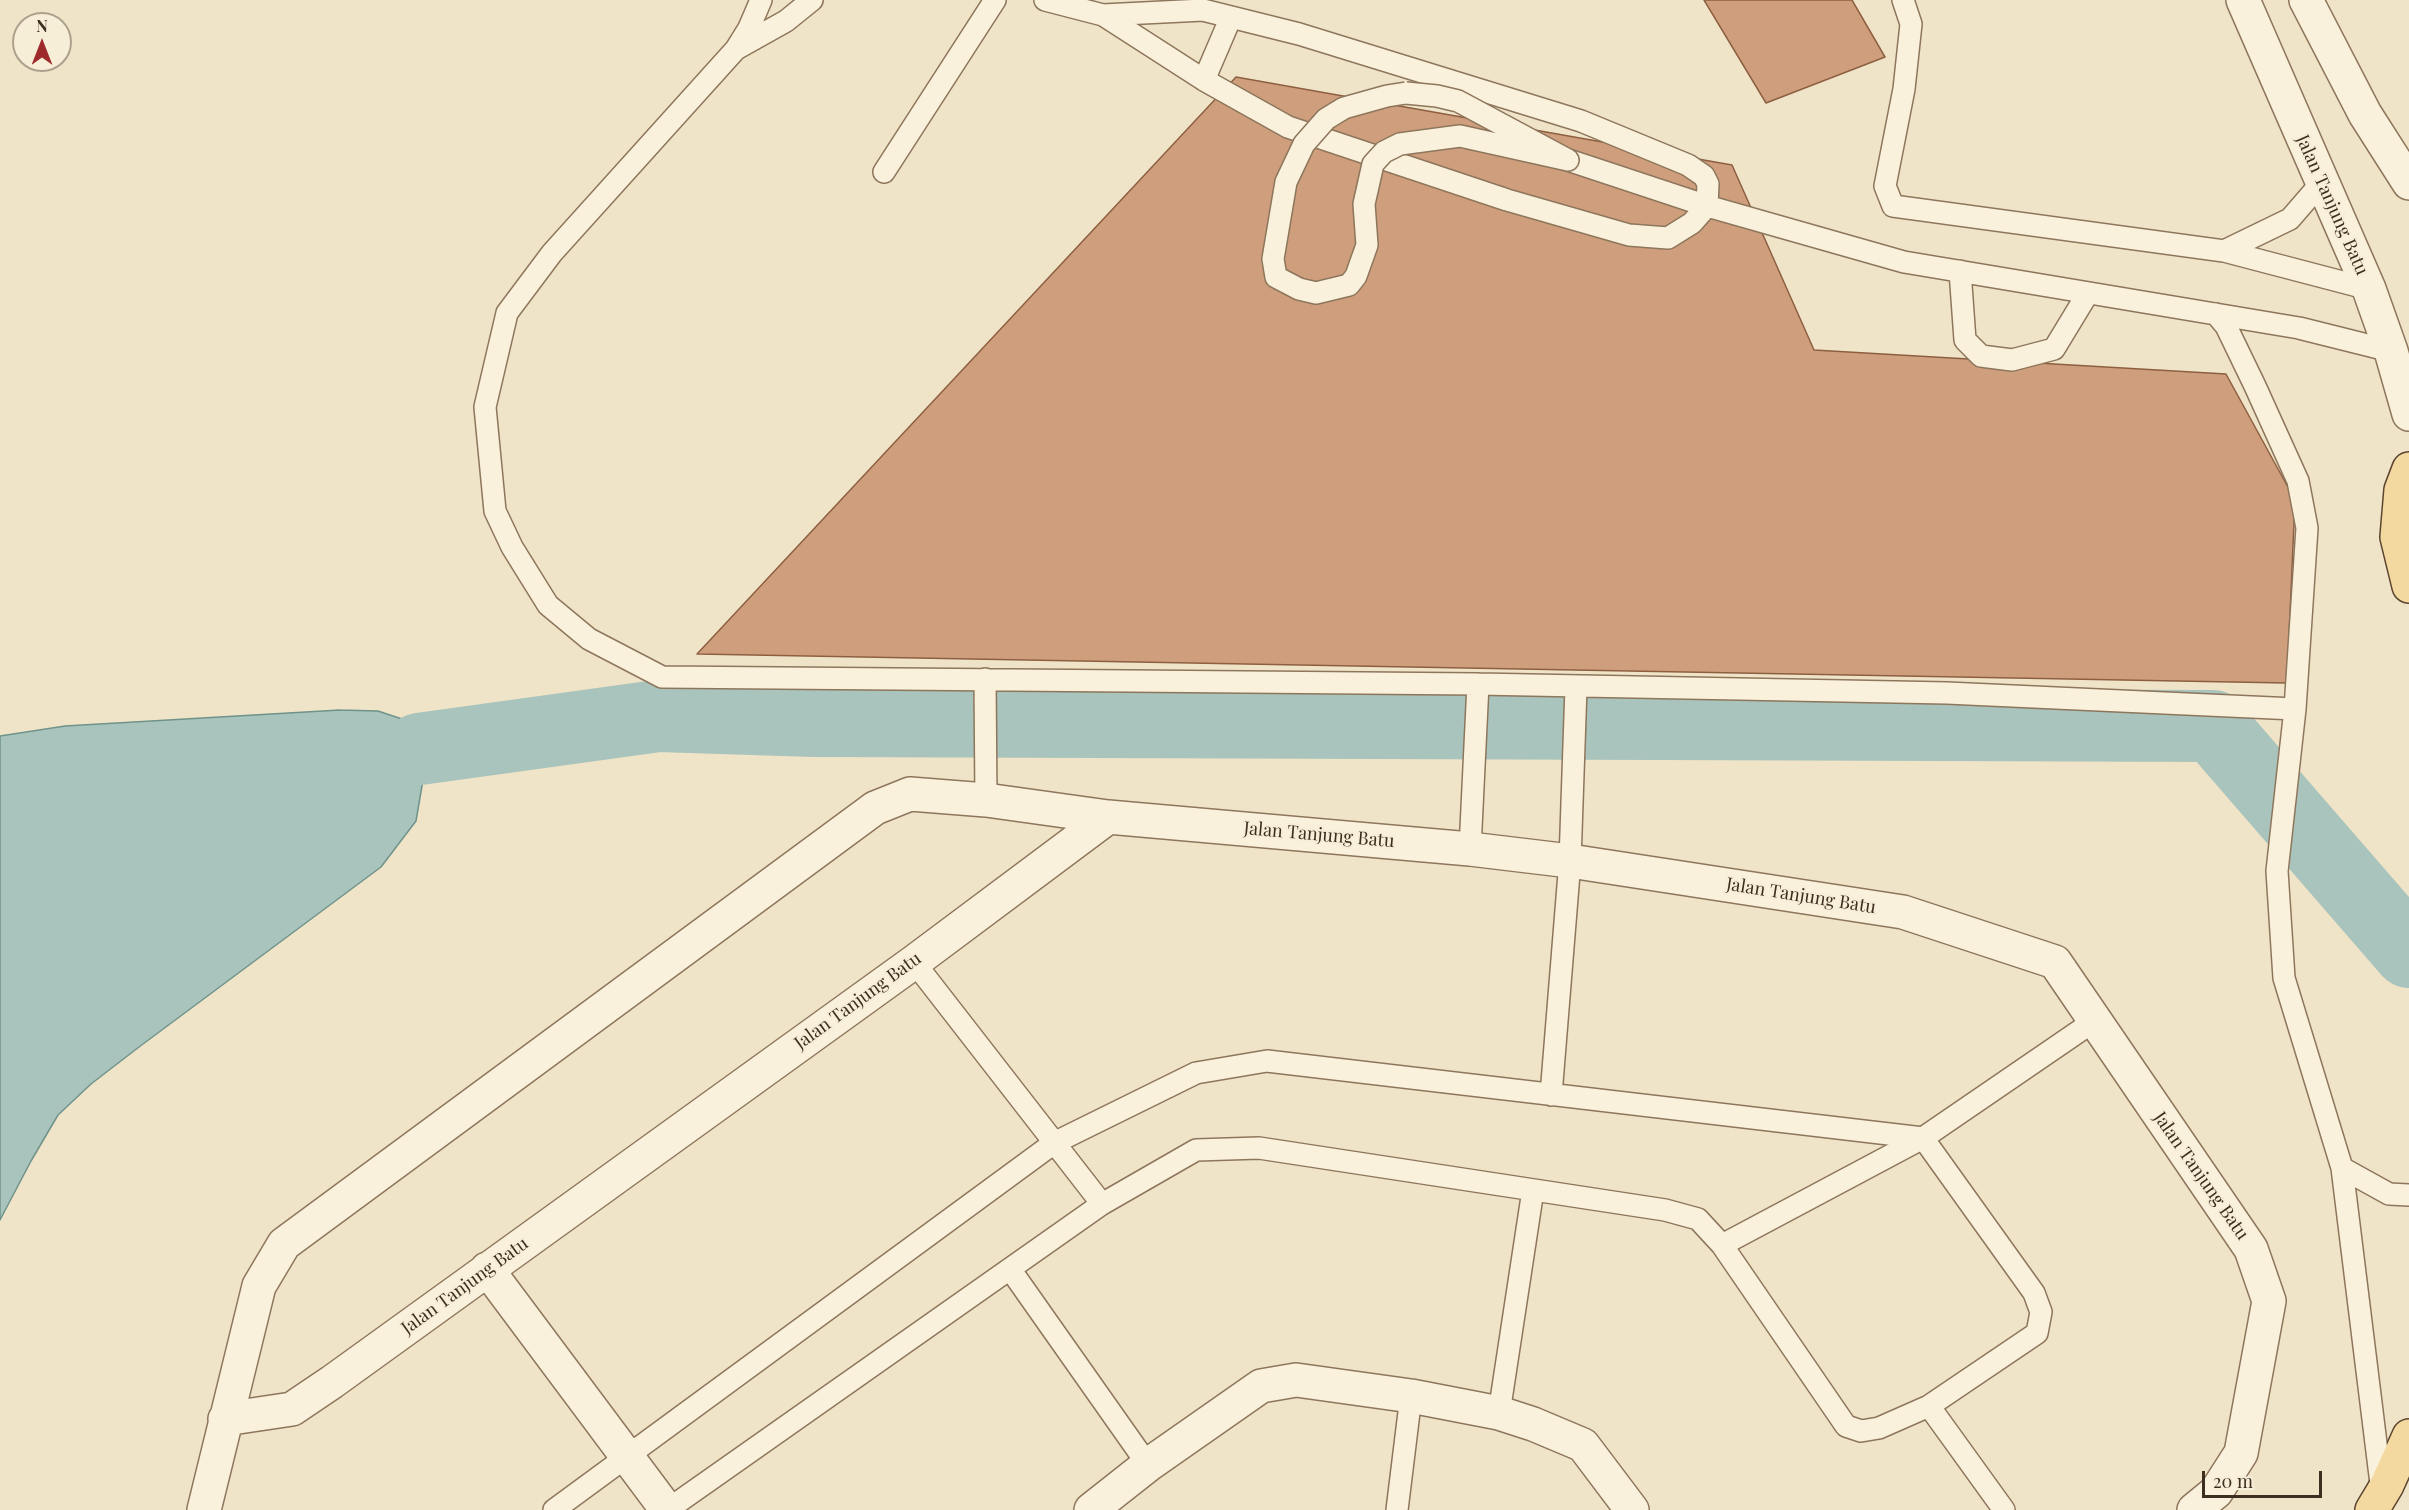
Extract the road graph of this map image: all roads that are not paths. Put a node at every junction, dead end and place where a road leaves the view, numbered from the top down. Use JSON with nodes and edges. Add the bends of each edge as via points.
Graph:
{"nodes":[{"id":1,"x":761,"y":0,"type":"edge"},
{"id":2,"x":812,"y":0,"type":"edge"},
{"id":3,"x":994,"y":0,"type":"edge"},
{"id":4,"x":1045,"y":0,"type":"edge"},
{"id":5,"x":1903,"y":0,"type":"edge"},
{"id":6,"x":2243,"y":0,"type":"edge"},
{"id":7,"x":2306,"y":0,"type":"edge"},
{"id":8,"x":1103,"y":15,"type":"junction"},
{"id":9,"x":1231,"y":17,"type":"junction"},
{"id":10,"x":736,"y":49,"type":"junction"},
{"id":11,"x":1204,"y":80,"type":"junction"},
{"id":12,"x":1568,"y":160,"type":"junction"},
{"id":13,"x":884,"y":172,"type":"dead end"},
{"id":14,"x":2322,"y":182,"type":"junction"},
{"id":15,"x":2409,"y":183,"type":"edge"},
{"id":16,"x":1707,"y":206,"type":"junction"},
{"id":17,"x":2224,"y":251,"type":"junction"},
{"id":18,"x":1960,"y":271,"type":"junction"},
{"id":19,"x":2369,"y":289,"type":"junction"},
{"id":20,"x":2088,"y":292,"type":"junction"},
{"id":21,"x":2217,"y":314,"type":"junction"},
{"id":22,"x":2391,"y":351,"type":"junction"},
{"id":23,"x":2409,"y":414,"type":"edge"},
{"id":24,"x":2409,"y":470,"type":"edge"},
{"id":25,"x":2409,"y":586,"type":"edge"},
{"id":26,"x":985,"y":679,"type":"junction"},
{"id":27,"x":1478,"y":684,"type":"junction"},
{"id":28,"x":1576,"y":687,"type":"junction"},
{"id":29,"x":2295,"y":709,"type":"junction"},
{"id":30,"x":986,"y":800,"type":"junction"},
{"id":31,"x":1108,"y":817,"type":"junction"},
{"id":32,"x":1470,"y":849,"type":"junction"},
{"id":33,"x":1570,"y":861,"type":"junction"},
{"id":34,"x":914,"y":962,"type":"junction"},
{"id":35,"x":2094,"y":1021,"type":"junction"},
{"id":36,"x":1551,"y":1095,"type":"junction"},
{"id":37,"x":1923,"y":1138,"type":"junction"},
{"id":38,"x":1054,"y":1143,"type":"junction"},
{"id":39,"x":2342,"y":1168,"type":"junction"},
{"id":40,"x":1533,"y":1190,"type":"junction"},
{"id":41,"x":2409,"y":1196,"type":"edge"},
{"id":42,"x":1102,"y":1204,"type":"junction"},
{"id":43,"x":1722,"y":1245,"type":"junction"},
{"id":44,"x":487,"y":1269,"type":"junction"},
{"id":45,"x":1010,"y":1269,"type":"junction"},
{"id":46,"x":1411,"y":1396,"type":"junction"},
{"id":47,"x":1929,"y":1406,"type":"junction"},
{"id":48,"x":1498,"y":1413,"type":"junction"},
{"id":49,"x":225,"y":1419,"type":"junction"},
{"id":50,"x":2409,"y":1436,"type":"edge"},
{"id":51,"x":628,"y":1457,"type":"junction"},
{"id":52,"x":1148,"y":1465,"type":"junction"},
{"id":53,"x":2377,"y":1501,"type":"edge"},
{"id":54,"x":204,"y":1510,"type":"edge"},
{"id":55,"x":555,"y":1510,"type":"edge"},
{"id":56,"x":667,"y":1510,"type":"edge"},
{"id":57,"x":1091,"y":1510,"type":"edge"},
{"id":58,"x":1397,"y":1510,"type":"edge"},
{"id":59,"x":1632,"y":1510,"type":"edge"},
{"id":60,"x":2004,"y":1510,"type":"edge"},
{"id":61,"x":2194,"y":1510,"type":"edge"}],
"edges":[{"from":1,"to":10,"type":"lane"},
{"from":2,"to":10,"type":"lane","via":[[786,21]]},
{"from":3,"to":13,"type":"lane"},
{"from":4,"to":8,"type":"lane"},
{"from":5,"to":17,"type":"lane","via":[[1911,24],[1904,89],[1885,186],[1893,206]]},
{"from":6,"to":14,"type":"street","name":"Jalan Tanjung Batu"},
{"from":7,"to":15,"type":"street","via":[[2365,114]]},
{"from":8,"to":9,"type":"lane","via":[[1203,10]]},
{"from":8,"to":11,"type":"lane"},
{"from":9,"to":11,"type":"lane"},
{"from":9,"to":16,"type":"lane","via":[[1299,34],[1581,121],[1688,165],[1704,176],[1708,184]]},
{"from":10,"to":26,"type":"lane","via":[[552,253],[507,313],[485,407],[495,511],[548,606],[589,639],[662,677]]},
{"from":11,"to":16,"type":"lane","via":[[1287,127],[1507,200],[1629,235],[1668,238],[1692,224]]},
{"from":12,"to":12,"type":"lane","bridge":true,"via":[[1461,136],[1400,144],[1384,152],[1373,164],[1364,204],[1367,245],[1349,285],[1316,292],[1299,289],[1276,277],[1273,259],[1286,182],[1304,144],[1326,119],[1344,108],[1406,93],[1437,96],[1458,101]]},
{"from":12,"to":16,"type":"lane"},
{"from":14,"to":17,"type":"lane","via":[[2290,219]]},
{"from":14,"to":19,"type":"street","name":"Jalan Tanjung Batu"},
{"from":16,"to":18,"type":"lane","via":[[1904,262]]},
{"from":17,"to":19,"type":"lane"},
{"from":18,"to":20,"type":"lane"},
{"from":18,"to":20,"type":"lane","via":[[1965,340],[1981,356],[2012,360],[2054,349]]},
{"from":19,"to":22,"type":"street","name":"Jalan Tanjung Batu"},
{"from":20,"to":21,"type":"lane"},
{"from":21,"to":22,"type":"lane","via":[[2299,328]]},
{"from":21,"to":29,"type":"lane","via":[[2298,481],[2307,528]]},
{"from":22,"to":23,"type":"street","name":"Jalan Tanjung Batu"},
{"from":24,"to":25,"type":"main road","via":[[2401,490],[2397,537]]},
{"from":26,"to":27,"type":"lane"},
{"from":26,"to":30,"type":"lane"},
{"from":27,"to":28,"type":"lane"},
{"from":27,"to":32,"type":"lane"},
{"from":28,"to":29,"type":"lane","via":[[1947,693]]},
{"from":28,"to":33,"type":"lane"},
{"from":29,"to":39,"type":"lane","via":[[2277,871],[2284,978]]},
{"from":30,"to":31,"type":"street"},
{"from":30,"to":49,"type":"street","via":[[910,794],[875,808],[284,1244],[259,1286]]},
{"from":31,"to":32,"type":"street","name":"Jalan Tanjung Batu"},
{"from":31,"to":34,"type":"street","name":"Jalan Tanjung Batu"},
{"from":32,"to":33,"type":"street","name":"Jalan Tanjung Batu"},
{"from":33,"to":35,"type":"street","name":"Jalan Tanjung Batu","via":[[1903,912],[2055,962]]},
{"from":33,"to":36,"type":"lane"},
{"from":34,"to":38,"type":"lane"},
{"from":34,"to":44,"type":"street","name":"Jalan Tanjung Batu"},
{"from":35,"to":37,"type":"lane"},
{"from":35,"to":61,"type":"street","name":"Jalan Tanjung Batu","via":[[2251,1249],[2269,1301],[2241,1453],[2217,1492]]},
{"from":36,"to":37,"type":"lane"},
{"from":36,"to":38,"type":"lane","via":[[1268,1061],[1196,1073]]},
{"from":37,"to":43,"type":"lane"},
{"from":37,"to":47,"type":"lane","via":[[2034,1293],[2041,1312],[2037,1333]]},
{"from":38,"to":42,"type":"lane"},
{"from":38,"to":51,"type":"lane"},
{"from":39,"to":41,"type":"lane","via":[[2390,1194]]},
{"from":39,"to":53,"type":"lane"},
{"from":40,"to":42,"type":"lane","via":[[1259,1148],[1196,1150]]},
{"from":40,"to":43,"type":"lane","via":[[1665,1210],[1698,1219]]},
{"from":40,"to":48,"type":"lane"},
{"from":42,"to":45,"type":"lane"},
{"from":43,"to":47,"type":"lane","via":[[1846,1426],[1861,1431],[1879,1428]]},
{"from":44,"to":49,"type":"street","name":"Jalan Tanjung Batu","via":[[292,1409]]},
{"from":44,"to":51,"type":"street"},
{"from":45,"to":52,"type":"lane"},
{"from":45,"to":56,"type":"lane"},
{"from":46,"to":48,"type":"street"},
{"from":46,"to":52,"type":"street","via":[[1296,1380],[1262,1386]]},
{"from":46,"to":58,"type":"lane"},
{"from":47,"to":60,"type":"lane"},
{"from":48,"to":59,"type":"street","via":[[1583,1445]]},
{"from":49,"to":54,"type":"street"},
{"from":50,"to":53,"type":"main road"},
{"from":51,"to":55,"type":"lane"},
{"from":51,"to":56,"type":"street"},
{"from":52,"to":57,"type":"street"}]}
